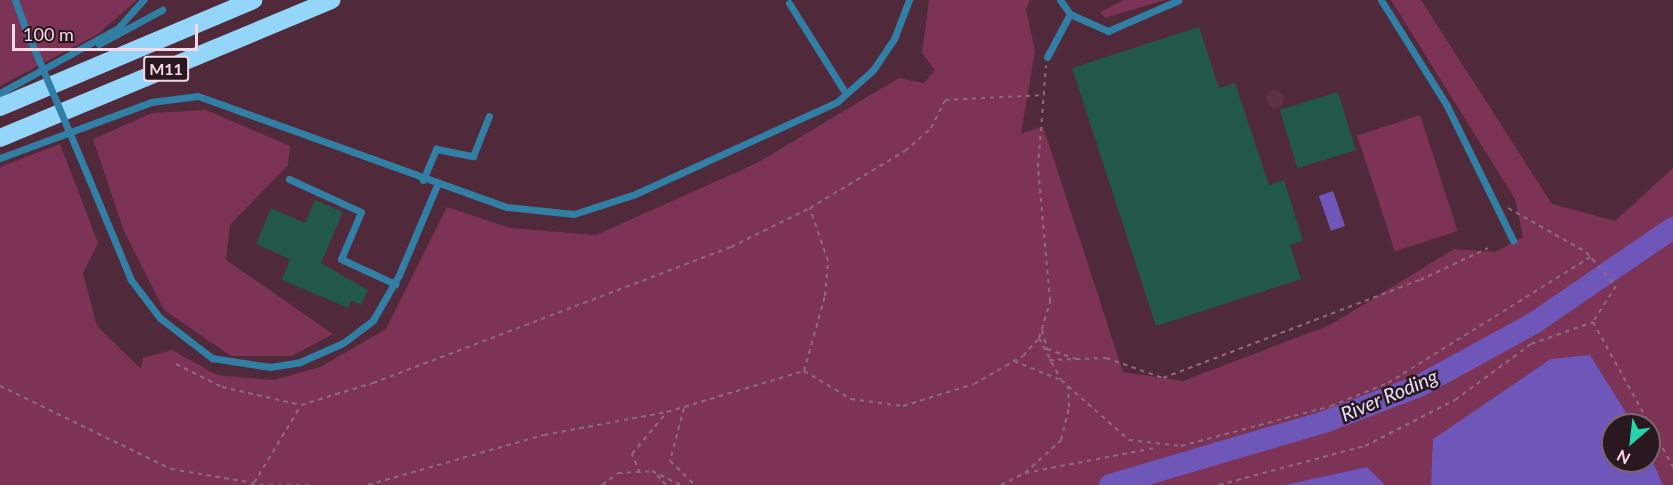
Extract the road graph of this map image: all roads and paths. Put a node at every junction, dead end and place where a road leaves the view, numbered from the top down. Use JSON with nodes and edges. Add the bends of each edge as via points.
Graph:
{"nodes":[{"id":1,"x":15,"y":0,"type":"edge"},
{"id":2,"x":143,"y":0,"type":"edge"},
{"id":3,"x":253,"y":0,"type":"edge"},
{"id":4,"x":331,"y":0,"type":"edge"},
{"id":5,"x":909,"y":0,"type":"edge"},
{"id":6,"x":1060,"y":0,"type":"edge"},
{"id":7,"x":1179,"y":0,"type":"edge"},
{"id":8,"x":1381,"y":0,"type":"edge"},
{"id":9,"x":789,"y":3,"type":"dead end"},
{"id":10,"x":162,"y":10,"type":"dead end"},
{"id":11,"x":1070,"y":14,"type":"junction"},
{"id":12,"x":1047,"y":57,"type":"joint"},
{"id":13,"x":67,"y":60,"type":"junction"},
{"id":14,"x":0,"y":93,"type":"edge"},
{"id":15,"x":846,"y":94,"type":"junction"},
{"id":16,"x":1046,"y":95,"type":"junction"},
{"id":17,"x":0,"y":107,"type":"edge"},
{"id":18,"x":489,"y":116,"type":"dead end"},
{"id":19,"x":0,"y":138,"type":"edge"},
{"id":20,"x":0,"y":158,"type":"edge"},
{"id":21,"x":289,"y":179,"type":"dead end"},
{"id":22,"x":423,"y":180,"type":"junction"},
{"id":23,"x":437,"y":185,"type":"junction"},
{"id":24,"x":1498,"y":207,"type":"junction"},
{"id":25,"x":810,"y":208,"type":"junction"},
{"id":26,"x":1513,"y":240,"type":"dead end"},
{"id":27,"x":1488,"y":248,"type":"dead end"},
{"id":28,"x":1592,"y":256,"type":"junction"},
{"id":29,"x":395,"y":284,"type":"junction"},
{"id":30,"x":1593,"y":322,"type":"junction"},
{"id":31,"x":1042,"y":328,"type":"junction"},
{"id":32,"x":1039,"y":338,"type":"junction"},
{"id":33,"x":1049,"y":360,"type":"junction"},
{"id":34,"x":1079,"y":360,"type":"junction"},
{"id":35,"x":1014,"y":361,"type":"junction"},
{"id":36,"x":176,"y":364,"type":"dead end"},
{"id":37,"x":804,"y":371,"type":"junction"},
{"id":38,"x":1061,"y":380,"type":"junction"},
{"id":39,"x":0,"y":386,"type":"edge"},
{"id":40,"x":1068,"y":386,"type":"junction"},
{"id":41,"x":301,"y":405,"type":"junction"},
{"id":42,"x":684,"y":407,"type":"junction"},
{"id":43,"x":667,"y":412,"type":"junction"},
{"id":44,"x":1158,"y":447,"type":"junction"},
{"id":45,"x":1673,"y":467,"type":"edge"},
{"id":46,"x":652,"y":471,"type":"junction"},
{"id":47,"x":640,"y":473,"type":"junction"},
{"id":48,"x":1025,"y":473,"type":"junction"},
{"id":49,"x":253,"y":484,"type":"edge"},
{"id":50,"x":309,"y":485,"type":"edge"},
{"id":51,"x":368,"y":485,"type":"edge"},
{"id":52,"x":602,"y":485,"type":"edge"},
{"id":53,"x":666,"y":485,"type":"edge"},
{"id":54,"x":681,"y":485,"type":"edge"},
{"id":55,"x":695,"y":485,"type":"edge"},
{"id":56,"x":1001,"y":485,"type":"edge"},
{"id":57,"x":1219,"y":485,"type":"edge"}],
"edges":[{"from":1,"to":29,"type":"lane","bridge":true,"via":[[131,280],[160,318],[212,358],[260,367],[300,362],[361,331]]},
{"from":2,"to":13,"type":"lane","via":[[118,28]]},
{"from":3,"to":17,"type":"highway","number":"M11"},
{"from":4,"to":19,"type":"highway","number":"M11"},
{"from":5,"to":15,"type":"lane","via":[[894,39],[873,70]]},
{"from":6,"to":11,"type":"lane"},
{"from":7,"to":11,"type":"lane","via":[[1108,31]]},
{"from":8,"to":24,"type":"lane","via":[[1446,104]]},
{"from":9,"to":15,"type":"lane"},
{"from":10,"to":13,"type":"lane"},
{"from":11,"to":12,"type":"lane"},
{"from":12,"to":16,"type":"path"},
{"from":13,"to":14,"type":"lane"},
{"from":15,"to":23,"type":"lane","via":[[800,123],[633,195],[574,214],[546,216]]},
{"from":16,"to":25,"type":"path","via":[[945,100],[931,128],[905,151]]},
{"from":16,"to":31,"type":"path","via":[[1038,129],[1038,167],[1050,301]]},
{"from":18,"to":22,"type":"lane","via":[[474,156],[436,149]]},
{"from":20,"to":22,"type":"lane","via":[[151,102],[198,96]]},
{"from":21,"to":29,"type":"lane","via":[[362,212],[340,259]]},
{"from":22,"to":23,"type":"lane"},
{"from":23,"to":29,"type":"lane"},
{"from":24,"to":26,"type":"lane"},
{"from":24,"to":28,"type":"path","via":[[1516,208]]},
{"from":25,"to":37,"type":"path","via":[[828,261],[825,296]]},
{"from":25,"to":41,"type":"path","via":[[731,247],[586,305]]},
{"from":27,"to":34,"type":"path","via":[[1175,374],[1147,376],[1106,358]]},
{"from":28,"to":30,"type":"path","via":[[1616,286]]},
{"from":28,"to":44,"type":"path","via":[[1388,383],[1262,426]]},
{"from":30,"to":45,"type":"path"},
{"from":30,"to":57,"type":"path","via":[[1531,344],[1455,400],[1365,446]]},
{"from":31,"to":32,"type":"path"},
{"from":31,"to":34,"type":"path","via":[[1047,349]]},
{"from":32,"to":33,"type":"path"},
{"from":32,"to":35,"type":"path"},
{"from":33,"to":34,"type":"path"},
{"from":33,"to":38,"type":"path"},
{"from":35,"to":37,"type":"path","via":[[974,384],[903,406],[851,399]]},
{"from":35,"to":38,"type":"path"},
{"from":36,"to":41,"type":"path","via":[[222,387]]},
{"from":37,"to":42,"type":"path"},
{"from":38,"to":40,"type":"path"},
{"from":39,"to":49,"type":"path","via":[[171,469]]},
{"from":40,"to":44,"type":"path","via":[[1129,440]]},
{"from":40,"to":48,"type":"path","via":[[1070,407],[1060,440]]},
{"from":41,"to":49,"type":"path"},
{"from":42,"to":43,"type":"path"},
{"from":42,"to":55,"type":"path","via":[[670,461]]},
{"from":43,"to":47,"type":"path","via":[[632,454]]},
{"from":43,"to":51,"type":"path","via":[[544,435]]},
{"from":44,"to":48,"type":"path"},
{"from":46,"to":47,"type":"path"},
{"from":46,"to":53,"type":"path"},
{"from":46,"to":54,"type":"path"},
{"from":47,"to":52,"type":"path","via":[[618,472]]},
{"from":48,"to":56,"type":"path"},
{"from":49,"to":50,"type":"path"}]}
